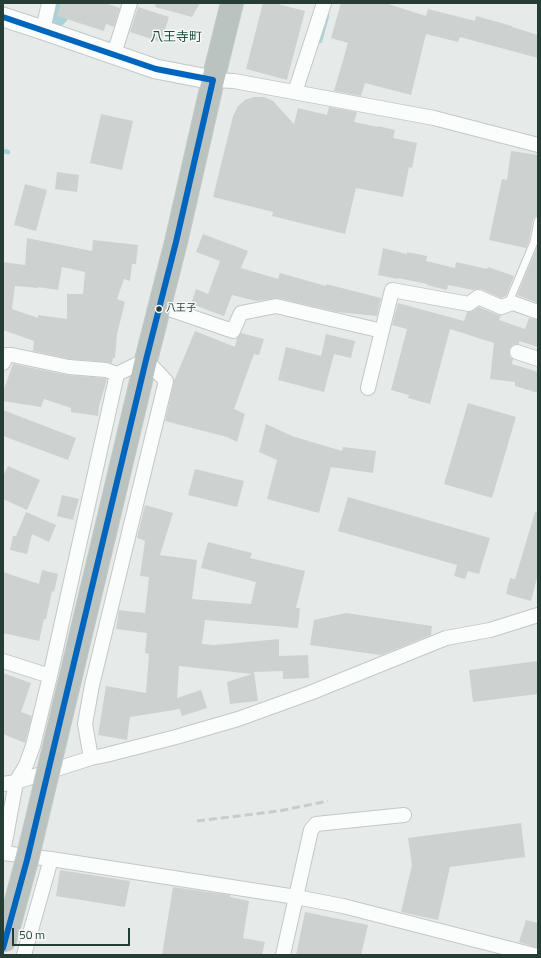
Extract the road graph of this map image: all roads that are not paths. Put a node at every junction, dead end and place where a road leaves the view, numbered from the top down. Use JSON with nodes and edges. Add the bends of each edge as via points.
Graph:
{"nodes":[{"id":1,"x":49,"y":3,"type":"edge"},
{"id":2,"x":130,"y":3,"type":"edge"},
{"id":3,"x":232,"y":3,"type":"edge"},
{"id":4,"x":324,"y":3,"type":"edge"},
{"id":5,"x":3,"y":17,"type":"edge"},
{"id":6,"x":43,"y":30,"type":"junction"},
{"id":7,"x":114,"y":54,"type":"junction"},
{"id":8,"x":213,"y":80,"type":"junction"},
{"id":9,"x":295,"y":92,"type":"junction"},
{"id":10,"x":538,"y":145,"type":"edge"},
{"id":11,"x":538,"y":221,"type":"edge"},
{"id":12,"x":507,"y":304,"type":"junction"},
{"id":13,"x":160,"y":306,"type":"junction"},
{"id":14,"x":538,"y":312,"type":"edge"},
{"id":15,"x":382,"y":331,"type":"junction"},
{"id":16,"x":517,"y":352,"type":"dead end"},
{"id":17,"x":4,"y":357,"type":"edge"},
{"id":18,"x":538,"y":359,"type":"edge"},
{"id":19,"x":146,"y":360,"type":"junction"},
{"id":20,"x":117,"y":374,"type":"junction"},
{"id":21,"x":368,"y":388,"type":"dead end"},
{"id":22,"x":538,"y":615,"type":"edge"},
{"id":23,"x":3,"y":661,"type":"edge"},
{"id":24,"x":50,"y":676,"type":"junction"},
{"id":25,"x":91,"y":758,"type":"junction"},
{"id":26,"x":10,"y":783,"type":"edge"},
{"id":27,"x":404,"y":816,"type":"dead end"},
{"id":28,"x":3,"y":853,"type":"edge"},
{"id":29,"x":51,"y":859,"type":"junction"},
{"id":30,"x":296,"y":897,"type":"junction"},
{"id":31,"x":4,"y":944,"type":"edge"},
{"id":32,"x":500,"y":951,"type":"edge"},
{"id":33,"x":24,"y":955,"type":"edge"},
{"id":34,"x":283,"y":955,"type":"edge"},
{"id":35,"x":534,"y":955,"type":"edge"}],
"edges":[{"from":1,"to":6,"type":"street"},
{"from":2,"to":7,"type":"street"},
{"from":3,"to":8,"type":"highway"},
{"from":4,"to":9,"type":"street"},
{"from":5,"to":6,"type":"street"},
{"from":6,"to":7,"type":"street"},
{"from":7,"to":8,"type":"street","via":[[156,69]]},
{"from":8,"to":9,"type":"street","via":[[234,81]]},
{"from":8,"to":13,"type":"highway"},
{"from":9,"to":10,"type":"street","via":[[434,118]]},
{"from":11,"to":12,"type":"lane","via":[[534,242]]},
{"from":12,"to":14,"type":"street","via":[[513,303]]},
{"from":12,"to":15,"type":"street","via":[[501,306],[478,297],[469,304],[392,290]]},
{"from":13,"to":15,"type":"street","via":[[233,331],[241,313],[276,306]]},
{"from":13,"to":19,"type":"highway"},
{"from":15,"to":21,"type":"street"},
{"from":16,"to":18,"type":"street"},
{"from":17,"to":20,"type":"street","via":[[12,355]]},
{"from":19,"to":20,"type":"street"},
{"from":19,"to":25,"type":"street","via":[[166,381],[92,685],[85,724]]},
{"from":19,"to":31,"type":"highway","bridge":true,"via":[[27,860]]},
{"from":20,"to":24,"type":"street"},
{"from":22,"to":25,"type":"street","via":[[490,630],[446,638],[238,719]]},
{"from":23,"to":24,"type":"street"},
{"from":24,"to":26,"type":"street","via":[[26,765]]},
{"from":25,"to":26,"type":"street"},
{"from":26,"to":28,"type":"street"},
{"from":27,"to":30,"type":"street","via":[[316,824],[311,830]]},
{"from":28,"to":29,"type":"street"},
{"from":29,"to":30,"type":"street"},
{"from":29,"to":33,"type":"street"},
{"from":30,"to":32,"type":"street","via":[[343,906]]},
{"from":30,"to":34,"type":"street"},
{"from":32,"to":35,"type":"street"}]}
